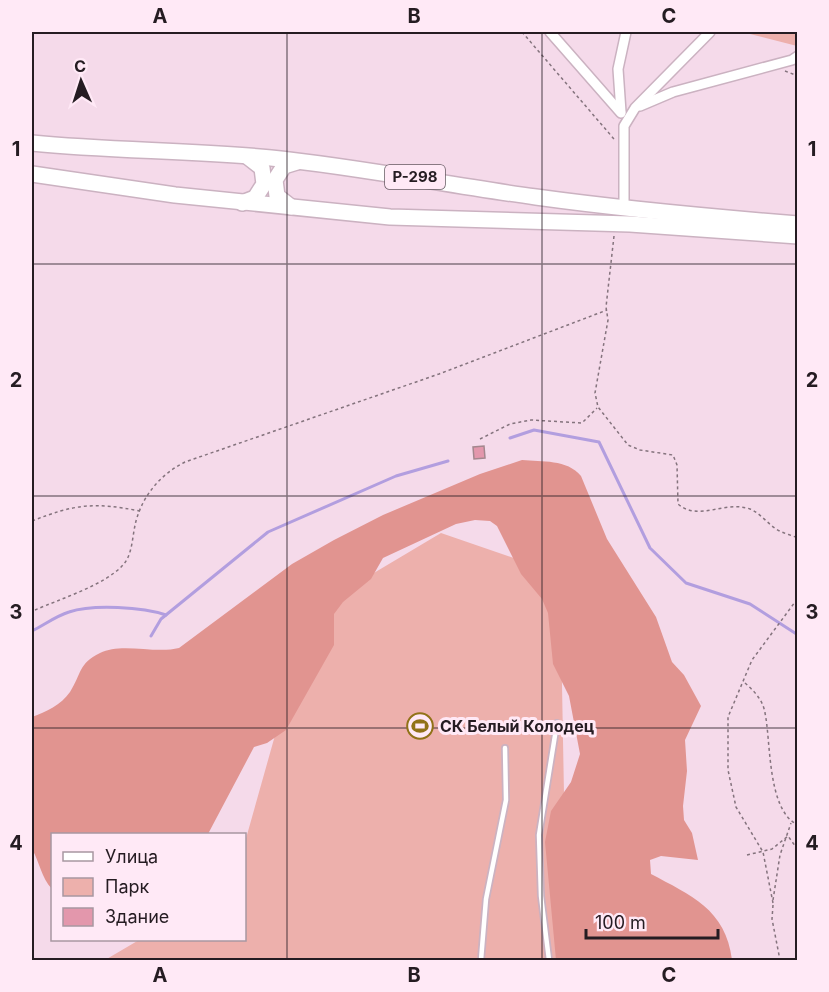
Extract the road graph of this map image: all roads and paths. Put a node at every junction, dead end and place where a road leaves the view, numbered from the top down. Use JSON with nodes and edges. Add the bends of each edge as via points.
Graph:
{"nodes":[{"id":1,"x":522,"y":32,"type":"edge"},
{"id":2,"x":550,"y":32,"type":"edge"},
{"id":3,"x":626,"y":32,"type":"edge"},
{"id":4,"x":710,"y":32,"type":"edge"},
{"id":5,"x":798,"y":56,"type":"edge"},
{"id":6,"x":635,"y":108,"type":"junction"},
{"id":7,"x":621,"y":113,"type":"junction"},
{"id":8,"x":624,"y":126,"type":"junction"},
{"id":9,"x":32,"y":143,"type":"edge"},
{"id":10,"x":624,"y":152,"type":"junction"},
{"id":11,"x":244,"y":156,"type":"junction"},
{"id":12,"x":300,"y":162,"type":"junction"},
{"id":13,"x":32,"y":174,"type":"edge"},
{"id":14,"x":239,"y":203,"type":"junction"},
{"id":15,"x":624,"y":207,"type":"junction"},
{"id":16,"x":296,"y":208,"type":"junction"},
{"id":17,"x":798,"y":224,"type":"edge"},
{"id":18,"x":614,"y":235,"type":"dead end"},
{"id":19,"x":798,"y":236,"type":"edge"},
{"id":20,"x":607,"y":310,"type":"junction"},
{"id":21,"x":598,"y":407,"type":"junction"},
{"id":22,"x":480,"y":439,"type":"dead end"},
{"id":23,"x":140,"y":511,"type":"junction"},
{"id":24,"x":32,"y":521,"type":"edge"},
{"id":25,"x":798,"y":538,"type":"edge"},
{"id":26,"x":798,"y":598,"type":"edge"},
{"id":27,"x":35,"y":610,"type":"dead end"},
{"id":28,"x":744,"y":682,"type":"junction"},
{"id":29,"x":557,"y":723,"type":"dead end"},
{"id":30,"x":505,"y":748,"type":"dead end"},
{"id":31,"x":791,"y":822,"type":"junction"},
{"id":32,"x":798,"y":825,"type":"edge"},
{"id":33,"x":788,"y":836,"type":"junction"},
{"id":34,"x":798,"y":850,"type":"edge"},
{"id":35,"x":763,"y":852,"type":"junction"},
{"id":36,"x":747,"y":855,"type":"dead end"},
{"id":37,"x":773,"y":903,"type":"junction"},
{"id":38,"x":481,"y":960,"type":"edge"},
{"id":39,"x":549,"y":960,"type":"edge"},
{"id":40,"x":780,"y":960,"type":"edge"}],
"edges":[{"from":1,"to":10,"type":"path"},
{"from":2,"to":7,"type":"street"},
{"from":3,"to":7,"type":"street","via":[[618,69]]},
{"from":4,"to":6,"type":"street"},
{"from":5,"to":6,"type":"street","via":[[673,92]]},
{"from":6,"to":8,"type":"street"},
{"from":7,"to":8,"type":"street"},
{"from":8,"to":10,"type":"street"},
{"from":9,"to":11,"type":"highway","number":"Р-298"},
{"from":10,"to":15,"type":"street"},
{"from":11,"to":12,"type":"highway","number":"Р-298"},
{"from":11,"to":14,"type":"highway","via":[[259,163],[265,179],[259,194]]},
{"from":12,"to":15,"type":"highway","number":"Р-298"},
{"from":12,"to":16,"type":"highway","via":[[284,166],[275,180],[275,191],[281,201]]},
{"from":13,"to":14,"type":"highway"},
{"from":14,"to":16,"type":"highway"},
{"from":15,"to":17,"type":"highway","number":"Р-298"},
{"from":16,"to":19,"type":"highway","via":[[390,217],[630,224]]},
{"from":18,"to":20,"type":"path"},
{"from":20,"to":21,"type":"path","via":[[595,393]]},
{"from":20,"to":23,"type":"path","via":[[439,374],[185,462],[155,483]]},
{"from":21,"to":22,"type":"path","via":[[582,423],[531,420],[510,424]]},
{"from":21,"to":25,"type":"path","via":[[628,445],[673,455],[678,504],[687,511],[750,509],[777,530]]},
{"from":23,"to":24,"type":"path","via":[[104,504],[66,508]]},
{"from":23,"to":27,"type":"path","via":[[124,564],[112,574]]},
{"from":26,"to":28,"type":"path","via":[[752,660]]},
{"from":28,"to":31,"type":"path","via":[[757,694],[765,712],[776,789]]},
{"from":28,"to":35,"type":"path","via":[[728,717],[728,770],[736,807]]},
{"from":29,"to":39,"type":"lane","via":[[539,835]]},
{"from":30,"to":38,"type":"lane","via":[[506,800],[486,899]]},
{"from":31,"to":32,"type":"path"},
{"from":31,"to":33,"type":"path"},
{"from":33,"to":34,"type":"path"},
{"from":33,"to":35,"type":"path"},
{"from":33,"to":37,"type":"path","via":[[780,855]]},
{"from":35,"to":36,"type":"path"},
{"from":35,"to":37,"type":"path"},
{"from":37,"to":40,"type":"path","via":[[772,920]]}]}
